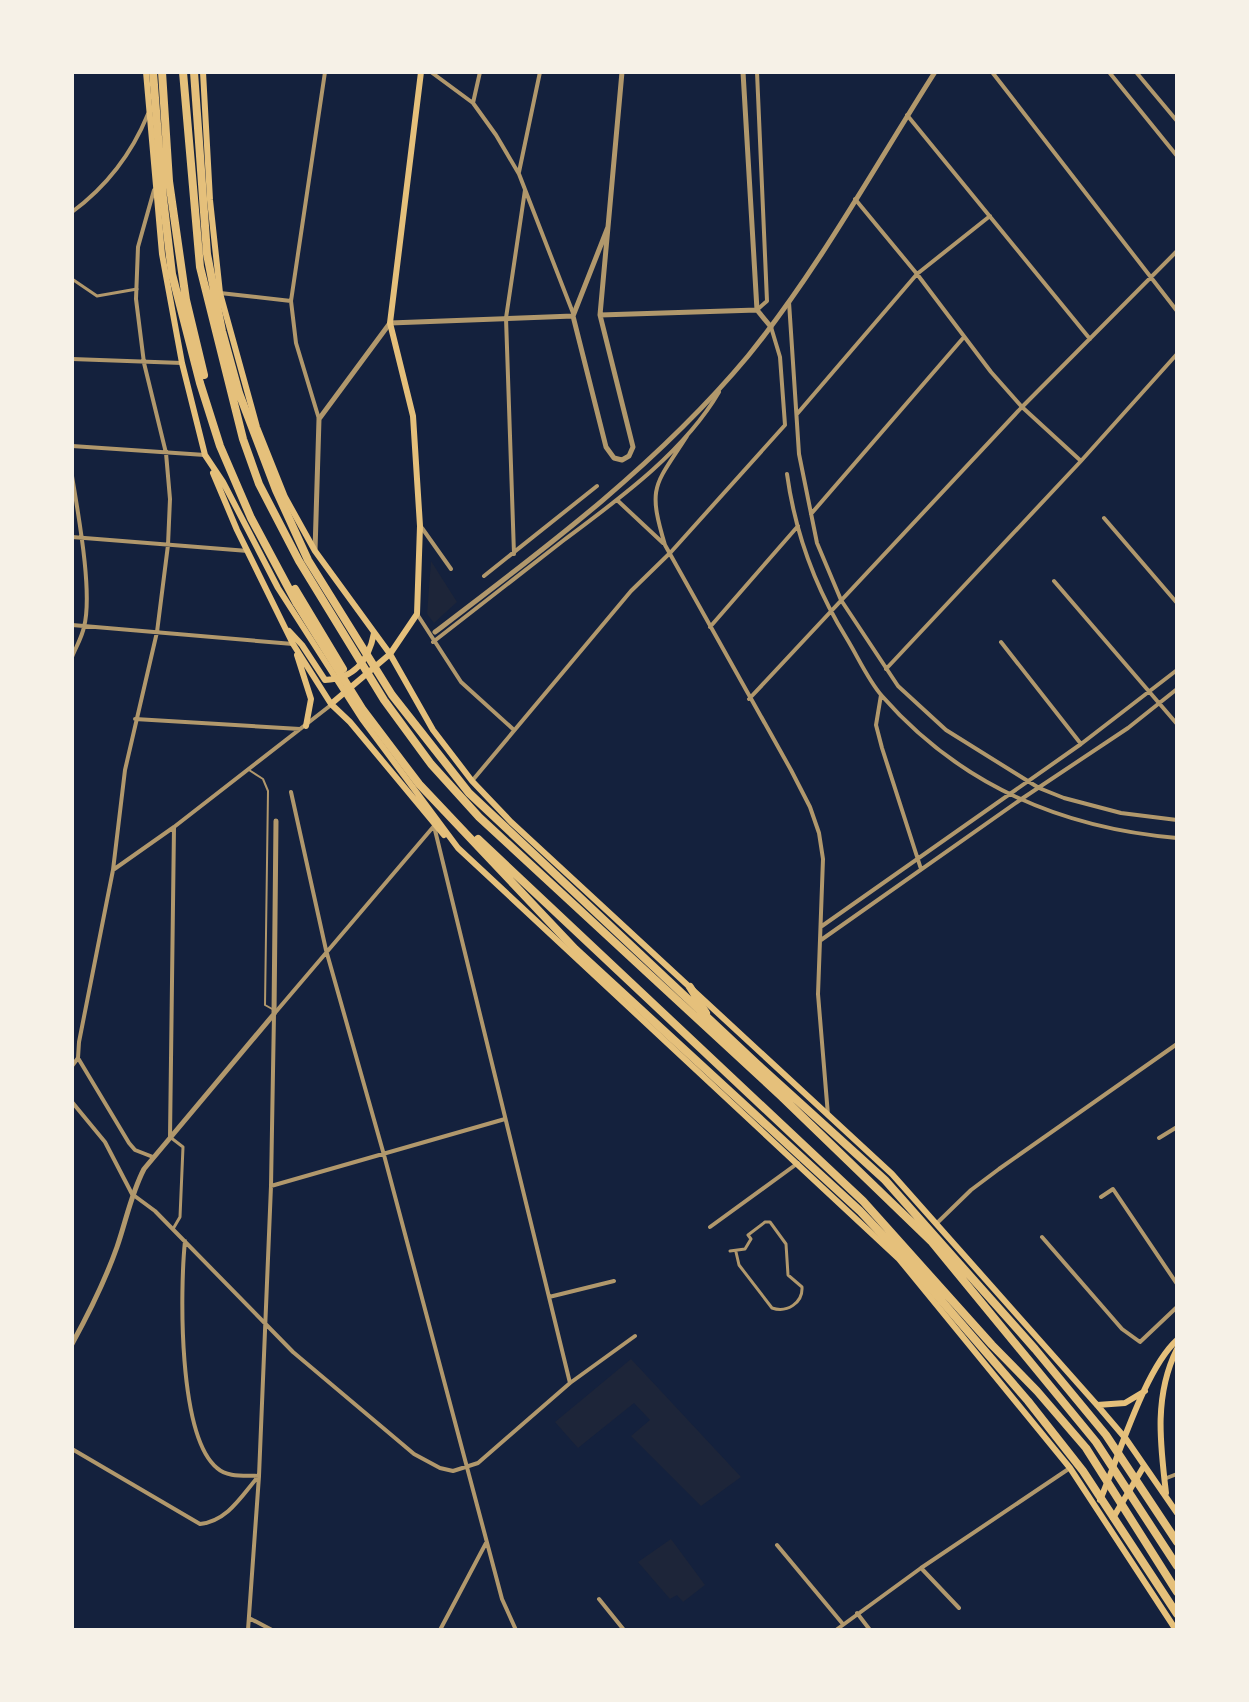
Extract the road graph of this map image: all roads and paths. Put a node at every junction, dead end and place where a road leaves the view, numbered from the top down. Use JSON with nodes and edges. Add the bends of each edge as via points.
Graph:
{"nodes":[{"id":1,"x":146,"y":72,"type":"edge"},
{"id":2,"x":153,"y":72,"type":"edge"},
{"id":3,"x":162,"y":72,"type":"edge"},
{"id":4,"x":183,"y":72,"type":"edge"},
{"id":5,"x":194,"y":72,"type":"edge"},
{"id":6,"x":325,"y":72,"type":"edge"},
{"id":7,"x":421,"y":72,"type":"edge"},
{"id":8,"x":431,"y":72,"type":"edge"},
{"id":9,"x":480,"y":72,"type":"edge"},
{"id":10,"x":540,"y":72,"type":"edge"},
{"id":11,"x":622,"y":72,"type":"edge"},
{"id":12,"x":743,"y":72,"type":"edge"},
{"id":13,"x":757,"y":72,"type":"edge"},
{"id":14,"x":935,"y":72,"type":"edge"},
{"id":15,"x":992,"y":72,"type":"edge"},
{"id":16,"x":1109,"y":72,"type":"edge"},
{"id":17,"x":1136,"y":72,"type":"edge"},
{"id":18,"x":204,"y":74,"type":"edge"},
{"id":19,"x":473,"y":103,"type":"junction"},
{"id":20,"x":148,"y":114,"type":"junction"},
{"id":21,"x":907,"y":115,"type":"junction"},
{"id":22,"x":1177,"y":121,"type":"edge"},
{"id":23,"x":1177,"y":156,"type":"edge"},
{"id":24,"x":519,"y":174,"type":"junction"},
{"id":25,"x":154,"y":190,"type":"junction"},
{"id":26,"x":525,"y":190,"type":"junction"},
{"id":27,"x":855,"y":199,"type":"junction"},
{"id":28,"x":72,"y":212,"type":"edge"},
{"id":29,"x":990,"y":216,"type":"junction"},
{"id":30,"x":608,"y":227,"type":"junction"},
{"id":31,"x":1177,"y":251,"type":"edge"},
{"id":32,"x":917,"y":274,"type":"junction"},
{"id":33,"x":1150,"y":278,"type":"junction"},
{"id":34,"x":72,"y":279,"type":"edge"},
{"id":35,"x":137,"y":289,"type":"junction"},
{"id":36,"x":220,"y":293,"type":"junction"},
{"id":37,"x":291,"y":301,"type":"junction"},
{"id":38,"x":789,"y":301,"type":"junction"},
{"id":39,"x":757,"y":310,"type":"junction"},
{"id":40,"x":1177,"y":311,"type":"edge"},
{"id":41,"x":600,"y":315,"type":"junction"},
{"id":42,"x":573,"y":316,"type":"junction"},
{"id":43,"x":506,"y":318,"type":"junction"},
{"id":44,"x":390,"y":323,"type":"junction"},
{"id":45,"x":771,"y":327,"type":"junction"},
{"id":46,"x":964,"y":337,"type":"junction"},
{"id":47,"x":1090,"y":339,"type":"junction"},
{"id":48,"x":1177,"y":354,"type":"edge"},
{"id":49,"x":72,"y":359,"type":"edge"},
{"id":50,"x":144,"y":363,"type":"junction"},
{"id":51,"x":182,"y":363,"type":"junction"},
{"id":52,"x":723,"y":385,"type":"junction"},
{"id":53,"x":1022,"y":407,"type":"junction"},
{"id":54,"x":797,"y":414,"type":"junction"},
{"id":55,"x":319,"y":419,"type":"junction"},
{"id":56,"x":687,"y":436,"type":"junction"},
{"id":57,"x":72,"y":446,"type":"edge"},
{"id":58,"x":166,"y":453,"type":"junction"},
{"id":59,"x":205,"y":455,"type":"junction"},
{"id":60,"x":1081,"y":461,"type":"junction"},
{"id":61,"x":787,"y":474,"type":"dead end"},
{"id":62,"x":72,"y":476,"type":"edge"},
{"id":63,"x":597,"y":486,"type":"dead end"},
{"id":64,"x":617,"y":500,"type":"junction"},
{"id":65,"x":810,"y":515,"type":"junction"},
{"id":66,"x":1104,"y":518,"type":"dead end"},
{"id":67,"x":420,"y":526,"type":"junction"},
{"id":68,"x":798,"y":526,"type":"junction"},
{"id":69,"x":72,"y":537,"type":"edge"},
{"id":70,"x":81,"y":537,"type":"junction"},
{"id":71,"x":168,"y":545,"type":"junction"},
{"id":72,"x":665,"y":545,"type":"junction"},
{"id":73,"x":248,"y":551,"type":"junction"},
{"id":74,"x":315,"y":551,"type":"junction"},
{"id":75,"x":671,"y":552,"type":"junction"},
{"id":76,"x":514,"y":554,"type":"junction"},
{"id":77,"x":451,"y":569,"type":"dead end"},
{"id":78,"x":484,"y":576,"type":"dead end"},
{"id":79,"x":1054,"y":581,"type":"dead end"},
{"id":80,"x":841,"y":600,"type":"junction"},
{"id":81,"x":1177,"y":603,"type":"edge"},
{"id":82,"x":830,"y":611,"type":"junction"},
{"id":83,"x":417,"y":614,"type":"junction"},
{"id":84,"x":72,"y":625,"type":"edge"},
{"id":85,"x":284,"y":625,"type":"junction"},
{"id":86,"x":85,"y":626,"type":"junction"},
{"id":87,"x":710,"y":627,"type":"junction"},
{"id":88,"x":157,"y":632,"type":"junction"},
{"id":89,"x":435,"y":632,"type":"dead end"},
{"id":90,"x":374,"y":633,"type":"junction"},
{"id":91,"x":433,"y":642,"type":"junction"},
{"id":92,"x":1001,"y":642,"type":"dead end"},
{"id":93,"x":293,"y":644,"type":"junction"},
{"id":94,"x":390,"y":654,"type":"junction"},
{"id":95,"x":72,"y":657,"type":"edge"},
{"id":96,"x":886,"y":669,"type":"junction"},
{"id":97,"x":1177,"y":670,"type":"edge"},
{"id":98,"x":1177,"y":689,"type":"edge"},
{"id":99,"x":1149,"y":693,"type":"junction"},
{"id":100,"x":881,"y":694,"type":"junction"},
{"id":101,"x":749,"y":699,"type":"junction"},
{"id":102,"x":331,"y":704,"type":"junction"},
{"id":103,"x":1159,"y":704,"type":"junction"},
{"id":104,"x":135,"y":719,"type":"junction"},
{"id":105,"x":1177,"y":724,"type":"edge"},
{"id":106,"x":304,"y":728,"type":"junction"},
{"id":107,"x":515,"y":730,"type":"junction"},
{"id":108,"x":1081,"y":744,"type":"junction"},
{"id":109,"x":248,"y":770,"type":"junction"},
{"id":110,"x":472,"y":781,"type":"junction"},
{"id":111,"x":1027,"y":781,"type":"junction"},
{"id":112,"x":1039,"y":788,"type":"junction"},
{"id":113,"x":291,"y":792,"type":"dead end"},
{"id":114,"x":1008,"y":794,"type":"junction"},
{"id":115,"x":1020,"y":800,"type":"junction"},
{"id":116,"x":1177,"y":820,"type":"edge"},
{"id":117,"x":276,"y":821,"type":"dead end"},
{"id":118,"x":434,"y":826,"type":"junction"},
{"id":119,"x":174,"y":827,"type":"junction"},
{"id":120,"x":1177,"y":838,"type":"edge"},
{"id":121,"x":458,"y":848,"type":"junction"},
{"id":122,"x":918,"y":858,"type":"junction"},
{"id":123,"x":921,"y":869,"type":"junction"},
{"id":124,"x":113,"y":870,"type":"junction"},
{"id":125,"x":822,"y":926,"type":"junction"},
{"id":126,"x":821,"y":940,"type":"junction"},
{"id":127,"x":326,"y":950,"type":"junction"},
{"id":128,"x":690,"y":987,"type":"junction"},
{"id":129,"x":274,"y":1012,"type":"junction"},
{"id":130,"x":1177,"y":1044,"type":"edge"},
{"id":131,"x":728,"y":1047,"type":"junction"},
{"id":132,"x":78,"y":1058,"type":"junction"},
{"id":133,"x":72,"y":1066,"type":"edge"},
{"id":134,"x":700,"y":1073,"type":"junction"},
{"id":135,"x":72,"y":1102,"type":"edge"},
{"id":136,"x":762,"y":1105,"type":"junction"},
{"id":137,"x":828,"y":1115,"type":"junction"},
{"id":138,"x":505,"y":1119,"type":"junction"},
{"id":139,"x":1177,"y":1127,"type":"edge"},
{"id":140,"x":170,"y":1137,"type":"junction"},
{"id":141,"x":1159,"y":1138,"type":"dead end"},
{"id":142,"x":384,"y":1155,"type":"junction"},
{"id":143,"x":153,"y":1157,"type":"junction"},
{"id":144,"x":798,"y":1163,"type":"junction"},
{"id":145,"x":271,"y":1186,"type":"junction"},
{"id":146,"x":132,"y":1194,"type":"junction"},
{"id":147,"x":1101,"y":1197,"type":"dead end"},
{"id":148,"x":936,"y":1224,"type":"junction"},
{"id":149,"x":710,"y":1227,"type":"dead end"},
{"id":150,"x":173,"y":1229,"type":"junction"},
{"id":151,"x":1042,"y":1237,"type":"dead end"},
{"id":152,"x":185,"y":1240,"type":"junction"},
{"id":153,"x":931,"y":1241,"type":"junction"},
{"id":154,"x":733,"y":1251,"type":"joint"},
{"id":155,"x":951,"y":1259,"type":"dead end"},
{"id":156,"x":614,"y":1281,"type":"dead end"},
{"id":157,"x":1177,"y":1284,"type":"edge"},
{"id":158,"x":549,"y":1297,"type":"junction"},
{"id":159,"x":1177,"y":1307,"type":"edge"},
{"id":160,"x":264,"y":1325,"type":"junction"},
{"id":161,"x":635,"y":1336,"type":"dead end"},
{"id":162,"x":1177,"y":1340,"type":"edge"},
{"id":163,"x":72,"y":1344,"type":"edge"},
{"id":164,"x":992,"y":1345,"type":"junction"},
{"id":165,"x":1177,"y":1349,"type":"edge"},
{"id":166,"x":1007,"y":1365,"type":"dead end"},
{"id":167,"x":570,"y":1383,"type":"junction"},
{"id":168,"x":1145,"y":1391,"type":"junction"},
{"id":169,"x":1097,"y":1405,"type":"junction"},
{"id":170,"x":1126,"y":1439,"type":"junction"},
{"id":171,"x":72,"y":1449,"type":"edge"},
{"id":172,"x":1144,"y":1466,"type":"junction"},
{"id":173,"x":466,"y":1468,"type":"junction"},
{"id":174,"x":1070,"y":1468,"type":"junction"},
{"id":175,"x":1177,"y":1474,"type":"edge"},
{"id":176,"x":259,"y":1476,"type":"junction"},
{"id":177,"x":1164,"y":1479,"type":"junction"},
{"id":178,"x":1166,"y":1497,"type":"junction"},
{"id":179,"x":1097,"y":1507,"type":"junction"},
{"id":180,"x":1177,"y":1513,"type":"edge"},
{"id":181,"x":1109,"y":1525,"type":"junction"},
{"id":182,"x":487,"y":1541,"type":"junction"},
{"id":183,"x":1177,"y":1542,"type":"edge"},
{"id":184,"x":777,"y":1545,"type":"dead end"},
{"id":185,"x":1177,"y":1566,"type":"edge"},
{"id":186,"x":921,"y":1568,"type":"junction"},
{"id":187,"x":1177,"y":1592,"type":"edge"},
{"id":188,"x":599,"y":1599,"type":"dead end"},
{"id":189,"x":959,"y":1608,"type":"dead end"},
{"id":190,"x":857,"y":1613,"type":"junction"},
{"id":191,"x":1177,"y":1614,"type":"edge"},
{"id":192,"x":249,"y":1618,"type":"junction"},
{"id":193,"x":843,"y":1624,"type":"junction"},
{"id":194,"x":248,"y":1630,"type":"edge"},
{"id":195,"x":272,"y":1630,"type":"edge"},
{"id":196,"x":440,"y":1630,"type":"edge"},
{"id":197,"x":516,"y":1630,"type":"edge"},
{"id":198,"x":624,"y":1630,"type":"edge"},
{"id":199,"x":836,"y":1630,"type":"edge"},
{"id":200,"x":870,"y":1630,"type":"edge"},
{"id":201,"x":1176,"y":1630,"type":"edge"}],
"edges":[{"from":1,"to":20,"type":"main road"},
{"from":2,"to":191,"type":"highway","via":[[172,274],[220,446],[297,604],[363,710],[419,784],[575,949],[860,1211],[909,1263],[1083,1471]]},
{"from":3,"to":136,"type":"highway","via":[[169,181],[186,300],[209,397],[239,486],[285,572],[370,711],[427,787]]},
{"from":4,"to":131,"type":"highway","via":[[200,267],[243,439],[292,549],[384,700],[455,792]]},
{"from":5,"to":183,"type":"highway","via":[[207,254],[239,393],[308,560],[392,695],[469,793],[885,1180],[1106,1435]]},
{"from":6,"to":37,"type":"street"},
{"from":7,"to":44,"type":"main road"},
{"from":8,"to":19,"type":"street"},
{"from":9,"to":19,"type":"street"},
{"from":10,"to":24,"type":"street"},
{"from":11,"to":30,"type":"street"},
{"from":12,"to":39,"type":"street"},
{"from":13,"to":39,"type":"street","via":[[767,301]]},
{"from":14,"to":21,"type":"street"},
{"from":15,"to":33,"type":"street"},
{"from":16,"to":23,"type":"street"},
{"from":17,"to":22,"type":"street"},
{"from":18,"to":36,"type":"main road"},
{"from":19,"to":24,"type":"street"},
{"from":20,"to":25,"type":"main road"},
{"from":20,"to":28,"type":"street","via":[[137,142],[118,167]]},
{"from":21,"to":27,"type":"street"},
{"from":21,"to":29,"type":"street"},
{"from":24,"to":26,"type":"street"},
{"from":25,"to":35,"type":"street","via":[[138,247]]},
{"from":25,"to":51,"type":"main road"},
{"from":26,"to":42,"type":"street"},
{"from":26,"to":43,"type":"street"},
{"from":27,"to":32,"type":"street"},
{"from":27,"to":38,"type":"street"},
{"from":29,"to":32,"type":"street"},
{"from":29,"to":47,"type":"street"},
{"from":30,"to":41,"type":"street"},
{"from":30,"to":42,"type":"street"},
{"from":31,"to":33,"type":"street"},
{"from":32,"to":46,"type":"street"},
{"from":32,"to":54,"type":"street"},
{"from":33,"to":40,"type":"street"},
{"from":33,"to":47,"type":"street"},
{"from":34,"to":35,"type":"street","via":[[97,296]]},
{"from":35,"to":50,"type":"street"},
{"from":36,"to":37,"type":"street"},
{"from":36,"to":74,"type":"main road","via":[[257,427],[285,497]]},
{"from":37,"to":55,"type":"street","via":[[296,343]]},
{"from":38,"to":45,"type":"street"},
{"from":38,"to":54,"type":"street"},
{"from":39,"to":41,"type":"street"},
{"from":39,"to":45,"type":"street"},
{"from":41,"to":42,"type":"street","via":[[633,447],[622,460],[606,447]]},
{"from":42,"to":43,"type":"street"},
{"from":43,"to":44,"type":"street"},
{"from":43,"to":76,"type":"street"},
{"from":44,"to":55,"type":"street"},
{"from":44,"to":67,"type":"main road","via":[[411,398]]},
{"from":45,"to":52,"type":"street"},
{"from":45,"to":75,"type":"street","via":[[780,357],[785,425]]},
{"from":46,"to":53,"type":"street"},
{"from":46,"to":65,"type":"street"},
{"from":47,"to":53,"type":"street"},
{"from":48,"to":60,"type":"street"},
{"from":49,"to":50,"type":"street"},
{"from":50,"to":51,"type":"street"},
{"from":50,"to":58,"type":"street"},
{"from":51,"to":59,"type":"main road"},
{"from":52,"to":56,"type":"street"},
{"from":52,"to":89,"type":"street","via":[[632,477]]},
{"from":53,"to":60,"type":"street"},
{"from":53,"to":80,"type":"street"},
{"from":54,"to":65,"type":"street"},
{"from":55,"to":74,"type":"street"},
{"from":56,"to":64,"type":"street"},
{"from":56,"to":72,"type":"street","via":[[654,495]]},
{"from":57,"to":58,"type":"street"},
{"from":58,"to":59,"type":"street"},
{"from":58,"to":71,"type":"street"},
{"from":59,"to":73,"type":"main road"},
{"from":59,"to":121,"type":"main road","via":[[278,588],[362,719]]},
{"from":60,"to":96,"type":"street"},
{"from":61,"to":68,"type":"street"},
{"from":62,"to":70,"type":"street"},
{"from":63,"to":76,"type":"street"},
{"from":64,"to":72,"type":"street"},
{"from":64,"to":91,"type":"street"},
{"from":65,"to":80,"type":"street"},
{"from":66,"to":81,"type":"street"},
{"from":67,"to":77,"type":"street"},
{"from":67,"to":83,"type":"main road"},
{"from":68,"to":82,"type":"street"},
{"from":68,"to":87,"type":"street"},
{"from":69,"to":70,"type":"street"},
{"from":70,"to":71,"type":"street"},
{"from":70,"to":86,"type":"street"},
{"from":71,"to":73,"type":"street"},
{"from":71,"to":88,"type":"street"},
{"from":72,"to":75,"type":"street"},
{"from":73,"to":85,"type":"main road"},
{"from":74,"to":90,"type":"main road"},
{"from":75,"to":87,"type":"street"},
{"from":75,"to":107,"type":"street","via":[[631,591]]},
{"from":76,"to":78,"type":"street"},
{"from":79,"to":99,"type":"street"},
{"from":80,"to":82,"type":"street"},
{"from":80,"to":96,"type":"street"},
{"from":82,"to":100,"type":"street"},
{"from":82,"to":101,"type":"street"},
{"from":83,"to":91,"type":"street"},
{"from":83,"to":94,"type":"main road"},
{"from":84,"to":86,"type":"street"},
{"from":85,"to":90,"type":"main road","via":[[325,680],[354,672],[371,650]]},
{"from":85,"to":93,"type":"main road"},
{"from":86,"to":88,"type":"street"},
{"from":86,"to":95,"type":"street"},
{"from":87,"to":101,"type":"street"},
{"from":88,"to":93,"type":"street"},
{"from":88,"to":104,"type":"street"},
{"from":90,"to":94,"type":"main road"},
{"from":91,"to":107,"type":"street","via":[[461,682]]},
{"from":92,"to":108,"type":"street"},
{"from":93,"to":102,"type":"main road"},
{"from":93,"to":106,"type":"main road","via":[[311,699]]},
{"from":94,"to":102,"type":"main road"},
{"from":94,"to":110,"type":"main road","via":[[433,730]]},
{"from":96,"to":111,"type":"street","via":[[946,730]]},
{"from":97,"to":99,"type":"street"},
{"from":98,"to":103,"type":"street"},
{"from":99,"to":103,"type":"street"},
{"from":99,"to":108,"type":"street"},
{"from":100,"to":114,"type":"street","via":[[936,748]]},
{"from":100,"to":122,"type":"street","via":[[876,725]]},
{"from":101,"to":125,"type":"street","via":[[815,820],[823,859]]},
{"from":102,"to":106,"type":"street"},
{"from":102,"to":118,"type":"main road"},
{"from":103,"to":105,"type":"street"},
{"from":103,"to":112,"type":"street"},
{"from":104,"to":106,"type":"street"},
{"from":104,"to":124,"type":"street"},
{"from":106,"to":109,"type":"street"},
{"from":107,"to":110,"type":"street"},
{"from":108,"to":111,"type":"street"},
{"from":109,"to":119,"type":"street"},
{"from":109,"to":129,"type":"lane","via":[[263,779],[268,791],[265,1005]]},
{"from":110,"to":128,"type":"main road"},
{"from":111,"to":112,"type":"street"},
{"from":111,"to":114,"type":"street"},
{"from":112,"to":115,"type":"street"},
{"from":112,"to":116,"type":"street","via":[[1121,813]]},
{"from":113,"to":127,"type":"street"},
{"from":114,"to":115,"type":"street"},
{"from":114,"to":122,"type":"street"},
{"from":115,"to":120,"type":"street","via":[[1073,819]]},
{"from":115,"to":123,"type":"street"},
{"from":117,"to":129,"type":"street"},
{"from":118,"to":121,"type":"main road"},
{"from":118,"to":127,"type":"street"},
{"from":118,"to":138,"type":"street"},
{"from":119,"to":124,"type":"street"},
{"from":119,"to":140,"type":"street"},
{"from":121,"to":134,"type":"main road"},
{"from":122,"to":123,"type":"street"},
{"from":122,"to":125,"type":"street"},
{"from":123,"to":126,"type":"street"},
{"from":124,"to":132,"type":"street"},
{"from":125,"to":126,"type":"street"},
{"from":126,"to":137,"type":"street","via":[[818,994]]},
{"from":127,"to":129,"type":"street"},
{"from":127,"to":142,"type":"street"},
{"from":128,"to":131,"type":"highway"},
{"from":128,"to":137,"type":"main road"},
{"from":129,"to":140,"type":"street"},
{"from":129,"to":145,"type":"street"},
{"from":130,"to":148,"type":"street","via":[[990,1176]]},
{"from":131,"to":153,"type":"highway"},
{"from":132,"to":133,"type":"street"},
{"from":132,"to":143,"type":"street","via":[[129,1143]]},
{"from":134,"to":136,"type":"highway"},
{"from":134,"to":144,"type":"main road"},
{"from":135,"to":146,"type":"street","via":[[105,1142]]},
{"from":136,"to":164,"type":"highway","via":[[863,1201]]},
{"from":137,"to":148,"type":"main road"},
{"from":138,"to":142,"type":"street"},
{"from":138,"to":158,"type":"street"},
{"from":139,"to":141,"type":"street"},
{"from":140,"to":143,"type":"street"},
{"from":140,"to":150,"type":"street","via":[[183,1147],[180,1217]]},
{"from":142,"to":145,"type":"street"},
{"from":142,"to":173,"type":"street"},
{"from":143,"to":146,"type":"street"},
{"from":144,"to":149,"type":"street"},
{"from":144,"to":174,"type":"main road","via":[[899,1259]]},
{"from":145,"to":160,"type":"street"},
{"from":146,"to":150,"type":"street"},
{"from":146,"to":163,"type":"street","via":[[115,1253]]},
{"from":147,"to":157,"type":"street","via":[[1113,1189]]},
{"from":148,"to":169,"type":"main road"},
{"from":150,"to":152,"type":"street"},
{"from":151,"to":159,"type":"street","via":[[1122,1329],[1140,1342]]},
{"from":152,"to":160,"type":"street"},
{"from":152,"to":176,"type":"street","via":[[181,1314],[189,1401],[199,1438],[207,1456],[226,1474]]},
{"from":153,"to":155,"type":"highway"},
{"from":153,"to":185,"type":"highway","via":[[1096,1442]]},
{"from":154,"to":154,"type":"street","via":[[772,1308],[783,1310],[798,1301],[802,1287],[788,1275],[786,1244],[770,1222],[748,1235],[746,1247]]},
{"from":156,"to":158,"type":"street"},
{"from":158,"to":167,"type":"street"},
{"from":160,"to":173,"type":"street","via":[[414,1454],[440,1468]]},
{"from":160,"to":176,"type":"street"},
{"from":161,"to":167,"type":"street"},
{"from":162,"to":168,"type":"main road"},
{"from":164,"to":166,"type":"highway"},
{"from":164,"to":187,"type":"highway","via":[[1086,1448]]},
{"from":165,"to":177,"type":"main road","via":[[1160,1401]]},
{"from":167,"to":173,"type":"street","via":[[488,1456]]},
{"from":168,"to":169,"type":"main road","via":[[1125,1403]]},
{"from":168,"to":170,"type":"main road"},
{"from":169,"to":170,"type":"main road"},
{"from":170,"to":172,"type":"main road"},
{"from":170,"to":179,"type":"main road"},
{"from":171,"to":176,"type":"street","via":[[200,1524],[225,1515]]},
{"from":172,"to":178,"type":"main road"},
{"from":172,"to":181,"type":"main road"},
{"from":173,"to":182,"type":"street"},
{"from":174,"to":179,"type":"main road"},
{"from":174,"to":186,"type":"street"},
{"from":175,"to":177,"type":"street"},
{"from":176,"to":192,"type":"street"},
{"from":177,"to":178,"type":"main road"},
{"from":178,"to":180,"type":"main road"},
{"from":179,"to":181,"type":"main road"},
{"from":181,"to":201,"type":"main road"},
{"from":182,"to":196,"type":"street"},
{"from":182,"to":197,"type":"street"},
{"from":184,"to":193,"type":"street"},
{"from":186,"to":189,"type":"street"},
{"from":186,"to":190,"type":"street"},
{"from":188,"to":198,"type":"street"},
{"from":190,"to":193,"type":"street"},
{"from":190,"to":200,"type":"street"},
{"from":192,"to":194,"type":"street"},
{"from":192,"to":195,"type":"street"},
{"from":193,"to":199,"type":"street"}]}
